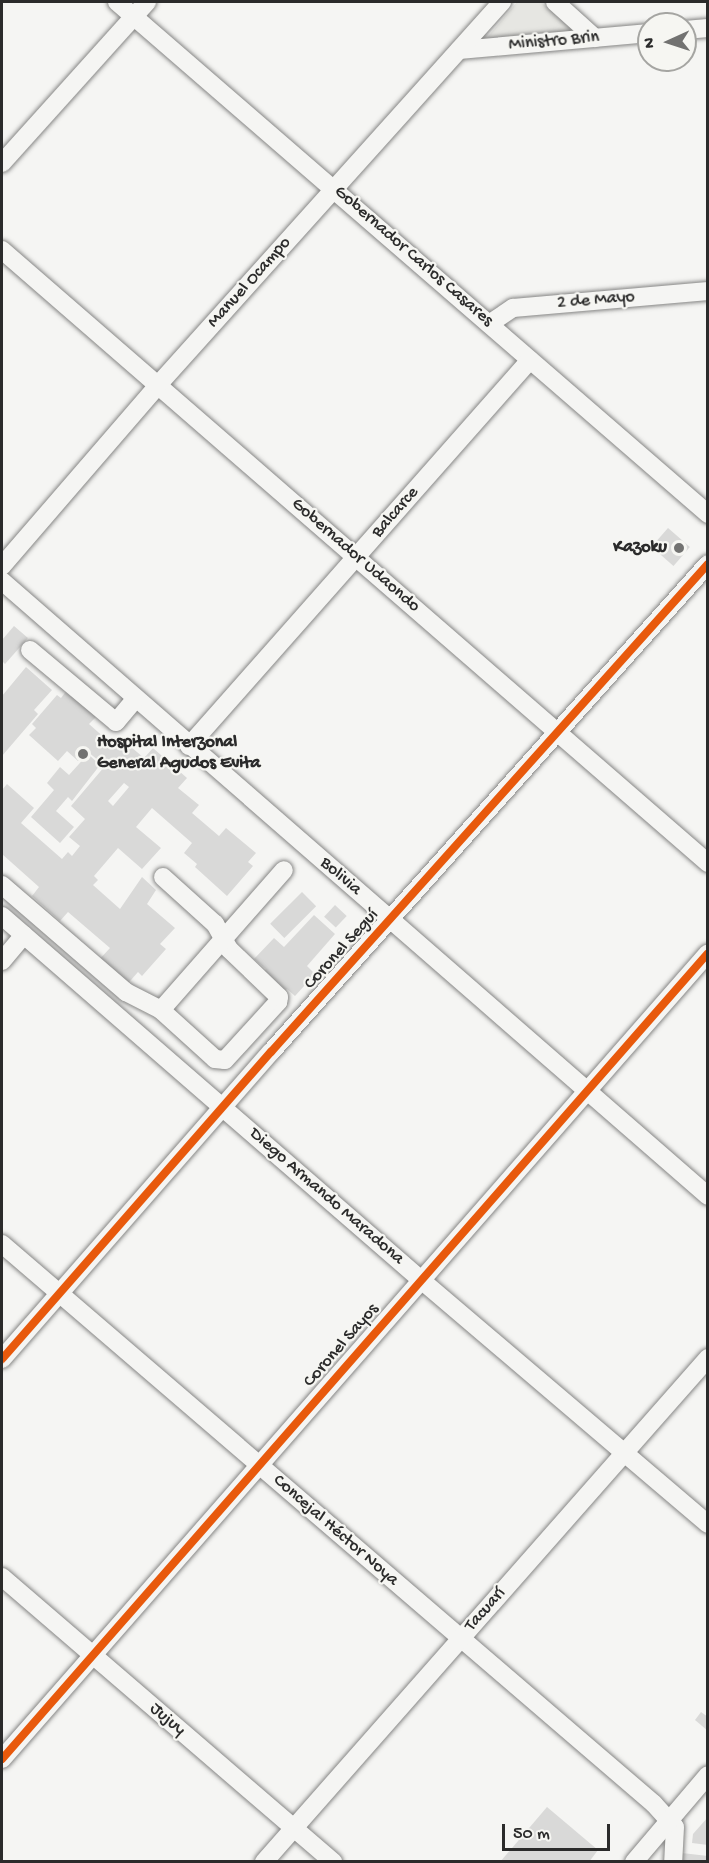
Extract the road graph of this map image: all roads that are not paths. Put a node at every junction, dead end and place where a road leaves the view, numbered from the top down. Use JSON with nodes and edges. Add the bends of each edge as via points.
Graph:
{"nodes":[{"id":1,"x":117,"y":2,"type":"edge"},
{"id":2,"x":147,"y":2,"type":"edge"},
{"id":3,"x":501,"y":2,"type":"edge"},
{"id":4,"x":555,"y":2,"type":"edge"},
{"id":5,"x":134,"y":16,"type":"junction"},
{"id":6,"x":637,"y":34,"type":"edge"},
{"id":7,"x":595,"y":38,"type":"junction"},
{"id":8,"x":459,"y":50,"type":"junction"},
{"id":9,"x":2,"y":163,"type":"edge"},
{"id":10,"x":335,"y":190,"type":"junction"},
{"id":11,"x":2,"y":250,"type":"edge"},
{"id":12,"x":708,"y":291,"type":"edge"},
{"id":13,"x":489,"y":324,"type":"junction"},
{"id":14,"x":530,"y":360,"type":"junction"},
{"id":15,"x":158,"y":385,"type":"junction"},
{"id":16,"x":708,"y":514,"type":"edge"},
{"id":17,"x":357,"y":559,"type":"junction"},
{"id":18,"x":708,"y":564,"type":"edge"},
{"id":19,"x":2,"y":566,"type":"edge"},
{"id":20,"x":2,"y":581,"type":"edge"},
{"id":21,"x":30,"y":650,"type":"dead end"},
{"id":22,"x":135,"y":699,"type":"junction"},
{"id":23,"x":557,"y":731,"type":"junction"},
{"id":24,"x":189,"y":746,"type":"junction"},
{"id":25,"x":708,"y":863,"type":"edge"},
{"id":26,"x":284,"y":870,"type":"dead end"},
{"id":27,"x":163,"y":877,"type":"dead end"},
{"id":28,"x":2,"y":885,"type":"edge"},
{"id":29,"x":2,"y":915,"type":"edge"},
{"id":30,"x":389,"y":920,"type":"junction"},
{"id":31,"x":24,"y":935,"type":"junction"},
{"id":32,"x":223,"y":937,"type":"junction"},
{"id":33,"x":708,"y":954,"type":"edge"},
{"id":34,"x":2,"y":961,"type":"edge"},
{"id":35,"x":136,"y":998,"type":"junction"},
{"id":36,"x":161,"y":1010,"type":"junction"},
{"id":37,"x":120,"y":1016,"type":"junction"},
{"id":38,"x":250,"y":1034,"type":"junction"},
{"id":39,"x":271,"y":1052,"type":"junction"},
{"id":40,"x":587,"y":1092,"type":"junction"},
{"id":41,"x":222,"y":1107,"type":"junction"},
{"id":42,"x":708,"y":1196,"type":"edge"},
{"id":43,"x":2,"y":1244,"type":"edge"},
{"id":44,"x":420,"y":1279,"type":"junction"},
{"id":45,"x":59,"y":1294,"type":"junction"},
{"id":46,"x":708,"y":1358,"type":"edge"},
{"id":47,"x":2,"y":1359,"type":"edge"},
{"id":48,"x":624,"y":1454,"type":"junction"},
{"id":49,"x":259,"y":1466,"type":"junction"},
{"id":50,"x":708,"y":1524,"type":"edge"},
{"id":51,"x":2,"y":1577,"type":"edge"},
{"id":52,"x":460,"y":1639,"type":"junction"},
{"id":53,"x":91,"y":1655,"type":"junction"},
{"id":54,"x":2,"y":1760,"type":"edge"},
{"id":55,"x":708,"y":1775,"type":"edge"},
{"id":56,"x":669,"y":1818,"type":"junction"},
{"id":57,"x":294,"y":1828,"type":"junction"},
{"id":58,"x":264,"y":1862,"type":"edge"},
{"id":59,"x":333,"y":1862,"type":"edge"},
{"id":60,"x":634,"y":1862,"type":"edge"},
{"id":61,"x":673,"y":1862,"type":"edge"}],
"edges":[{"from":1,"to":5,"type":"street","name":"Gobernador Carlos Casares"},
{"from":2,"to":5,"type":"street"},
{"from":3,"to":8,"type":"street","name":"Manuel Ocampo"},
{"from":4,"to":7,"type":"street"},
{"from":5,"to":9,"type":"street"},
{"from":5,"to":10,"type":"street","name":"Gobernador Carlos Casares"},
{"from":6,"to":7,"type":"street","name":"Ministro Brin"},
{"from":7,"to":8,"type":"street","name":"Ministro Brin"},
{"from":8,"to":10,"type":"street","name":"Manuel Ocampo"},
{"from":10,"to":13,"type":"street","name":"Gobernador Carlos Casares"},
{"from":10,"to":15,"type":"street","name":"Manuel Ocampo"},
{"from":11,"to":15,"type":"street","name":"Gobernador Udaondo"},
{"from":12,"to":13,"type":"street","name":"2 de Mayo","via":[[513,308]]},
{"from":13,"to":14,"type":"street","name":"Gobernador Carlos Casares"},
{"from":14,"to":16,"type":"street","name":"Gobernador Carlos Casares"},
{"from":14,"to":17,"type":"street","name":"Balcarce"},
{"from":15,"to":17,"type":"street","name":"Gobernador Udaondo"},
{"from":15,"to":19,"type":"street","name":"Manuel Ocampo"},
{"from":17,"to":23,"type":"street","name":"Gobernador Udaondo"},
{"from":17,"to":24,"type":"street","name":"Balcarce"},
{"from":18,"to":23,"type":"street","name":"Coronel Seguí"},
{"from":20,"to":22,"type":"street","name":"Bolivia"},
{"from":21,"to":22,"type":"street","via":[[116,722]]},
{"from":22,"to":24,"type":"street","name":"Bolivia"},
{"from":23,"to":25,"type":"street","name":"Gobernador Udaondo"},
{"from":23,"to":30,"type":"street","name":"Coronel Seguí"},
{"from":24,"to":30,"type":"street","name":"Bolivia"},
{"from":26,"to":32,"type":"street"},
{"from":27,"to":32,"type":"street","via":[[215,924]]},
{"from":28,"to":35,"type":"street"},
{"from":29,"to":31,"type":"street","name":"Diego Armando Maradona"},
{"from":30,"to":39,"type":"street","name":"Coronel Seguí"},
{"from":30,"to":40,"type":"street","name":"Bolivia"},
{"from":31,"to":34,"type":"street"},
{"from":31,"to":37,"type":"street","name":"Diego Armando Maradona"},
{"from":32,"to":36,"type":"street"},
{"from":32,"to":38,"type":"street","via":[[229,949],[279,998]]},
{"from":33,"to":40,"type":"street","name":"Coronel Sayos"},
{"from":35,"to":36,"type":"street"},
{"from":35,"to":37,"type":"street"},
{"from":36,"to":38,"type":"street","via":[[220,1061],[229,1058]]},
{"from":37,"to":41,"type":"street","name":"Diego Armando Maradona"},
{"from":38,"to":39,"type":"street"},
{"from":39,"to":41,"type":"street","name":"Coronel Seguí"},
{"from":40,"to":42,"type":"street","name":"Bolivia"},
{"from":40,"to":44,"type":"street","name":"Coronel Sayos"},
{"from":41,"to":44,"type":"street","name":"Diego Armando Maradona"},
{"from":41,"to":45,"type":"street","name":"Coronel Seguí"},
{"from":43,"to":45,"type":"street","name":"Concejal Héctor Noya"},
{"from":44,"to":48,"type":"street","name":"Diego Armando Maradona"},
{"from":44,"to":49,"type":"street","name":"Coronel Sayos"},
{"from":45,"to":47,"type":"street","name":"Coronel Seguí"},
{"from":45,"to":49,"type":"street","name":"Concejal Héctor Noya"},
{"from":46,"to":48,"type":"street","name":"Tacuarí"},
{"from":48,"to":50,"type":"street","name":"Diego Armando Maradona"},
{"from":48,"to":52,"type":"street","name":"Tacuarí"},
{"from":49,"to":52,"type":"street","name":"Concejal Héctor Noya"},
{"from":49,"to":53,"type":"street","name":"Coronel Sayos"},
{"from":51,"to":53,"type":"street","name":"Jujuy"},
{"from":52,"to":56,"type":"street","name":"Concejal Héctor Noya"},
{"from":52,"to":57,"type":"street","name":"Tacuarí"},
{"from":53,"to":54,"type":"street","name":"Coronel Sayos"},
{"from":53,"to":57,"type":"street","name":"Jujuy"},
{"from":55,"to":56,"type":"street"},
{"from":56,"to":60,"type":"street"},
{"from":56,"to":61,"type":"street","via":[[675,1827]]},
{"from":57,"to":58,"type":"street","name":"Tacuarí"},
{"from":57,"to":59,"type":"street","name":"Jujuy"}]}
